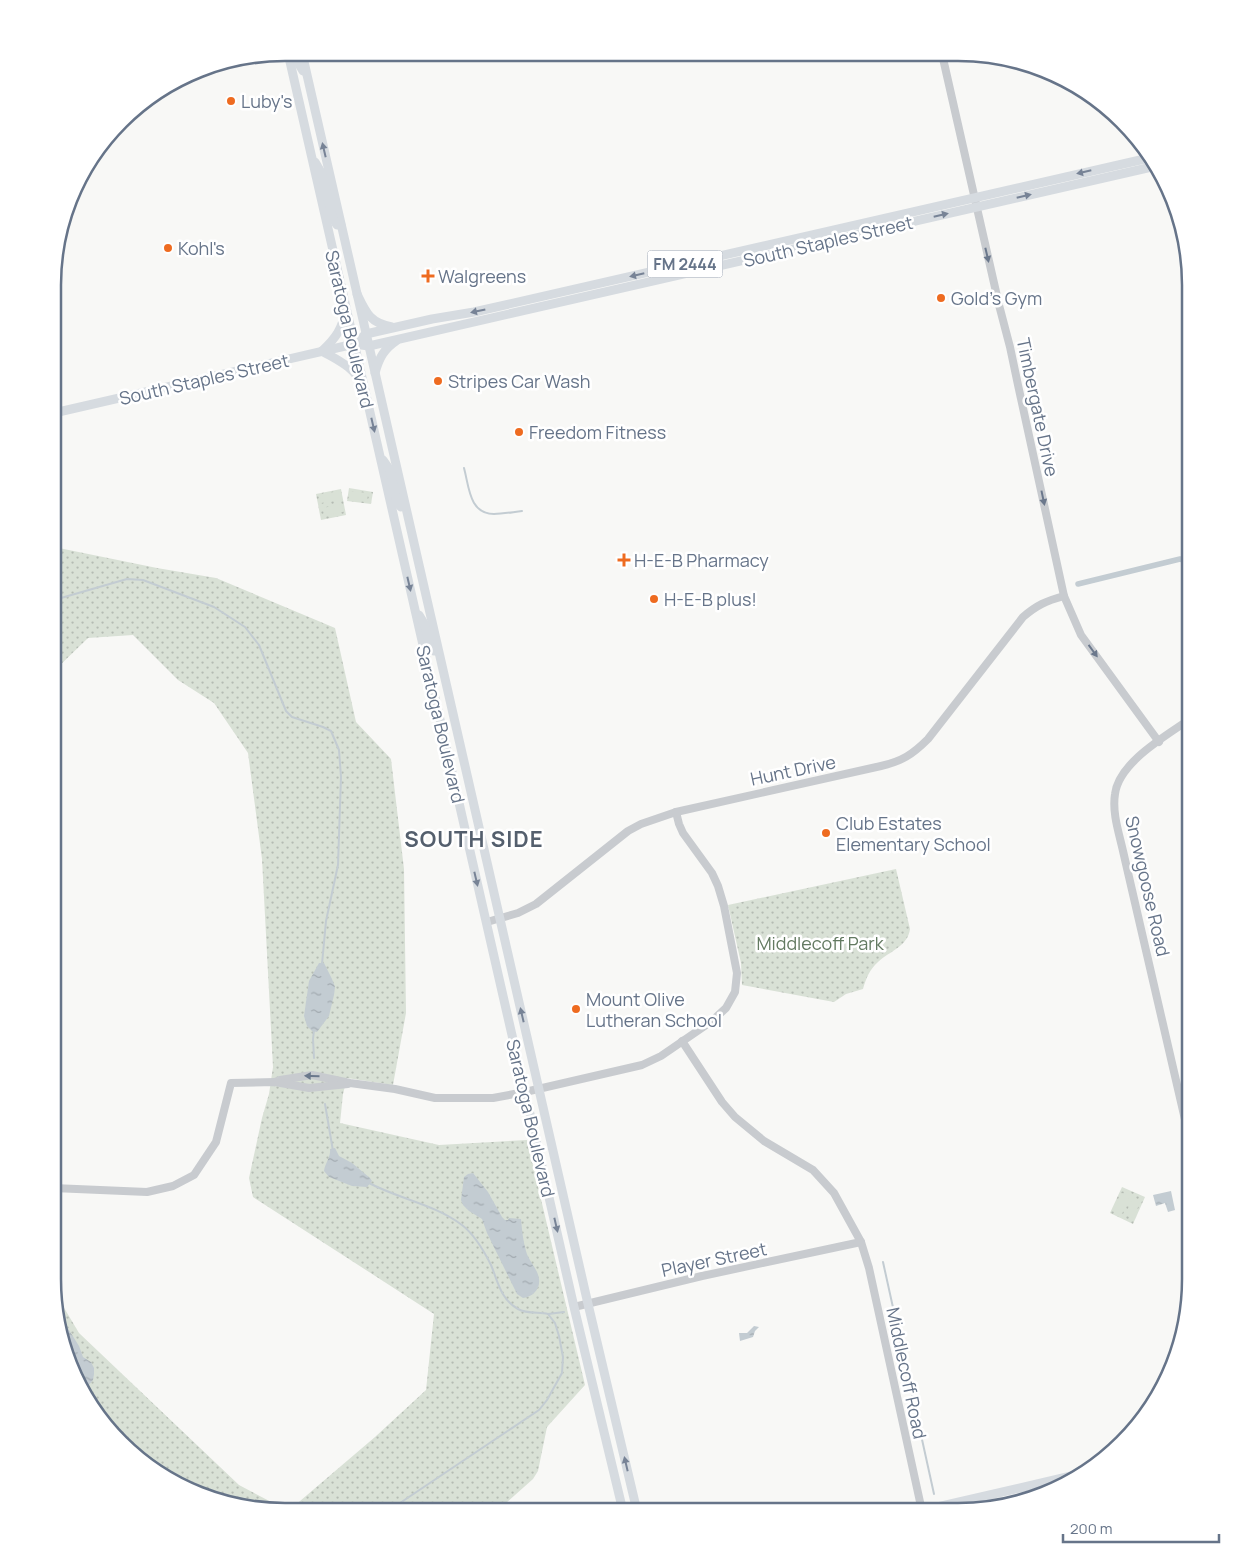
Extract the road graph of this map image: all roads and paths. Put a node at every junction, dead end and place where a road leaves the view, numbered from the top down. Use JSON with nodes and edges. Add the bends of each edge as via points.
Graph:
{"nodes":[{"id":1,"x":290,"y":61,"type":"edge"},
{"id":2,"x":297,"y":61,"type":"edge"},
{"id":3,"x":304,"y":61,"type":"edge"},
{"id":4,"x":944,"y":61,"type":"edge"},
{"id":5,"x":308,"y":80,"type":"junction"},
{"id":6,"x":310,"y":153,"type":"junction"},
{"id":7,"x":1143,"y":159,"type":"edge"},
{"id":8,"x":1144,"y":161,"type":"edge"},
{"id":9,"x":1125,"y":163,"type":"junction"},
{"id":10,"x":1148,"y":168,"type":"edge"},
{"id":11,"x":1132,"y":171,"type":"junction"},
{"id":12,"x":1106,"y":177,"type":"junction"},
{"id":13,"x":974,"y":198,"type":"junction"},
{"id":14,"x":976,"y":207,"type":"junction"},
{"id":15,"x":341,"y":225,"type":"junction"},
{"id":16,"x":727,"y":254,"type":"junction"},
{"id":17,"x":702,"y":260,"type":"junction"},
{"id":18,"x":710,"y":268,"type":"junction"},
{"id":19,"x":687,"y":273,"type":"junction"},
{"id":20,"x":574,"y":289,"type":"junction"},
{"id":21,"x":357,"y":294,"type":"junction"},
{"id":22,"x":562,"y":302,"type":"junction"},
{"id":23,"x":346,"y":310,"type":"junction"},
{"id":24,"x":395,"y":327,"type":"junction"},
{"id":25,"x":366,"y":334,"type":"junction"},
{"id":26,"x":399,"y":339,"type":"junction"},
{"id":27,"x":354,"y":344,"type":"junction"},
{"id":28,"x":369,"y":346,"type":"junction"},
{"id":29,"x":322,"y":351,"type":"junction"},
{"id":30,"x":375,"y":373,"type":"junction"},
{"id":31,"x":364,"y":385,"type":"junction"},
{"id":32,"x":61,"y":411,"type":"edge"},
{"id":33,"x":378,"y":451,"type":"junction"},
{"id":34,"x":405,"y":506,"type":"junction"},
{"id":35,"x":392,"y":510,"type":"junction"},
{"id":36,"x":416,"y":554,"type":"junction"},
{"id":37,"x":1064,"y":596,"type":"junction"},
{"id":38,"x":414,"y":608,"type":"junction"},
{"id":39,"x":438,"y":651,"type":"junction"},
{"id":40,"x":426,"y":658,"type":"junction"},
{"id":41,"x":450,"y":704,"type":"junction"},
{"id":42,"x":1182,"y":725,"type":"edge"},
{"id":43,"x":1158,"y":742,"type":"junction"},
{"id":44,"x":450,"y":764,"type":"junction"},
{"id":45,"x":676,"y":812,"type":"junction"},
{"id":46,"x":475,"y":813,"type":"junction"},
{"id":47,"x":500,"y":920,"type":"junction"},
{"id":48,"x":487,"y":922,"type":"junction"},
{"id":49,"x":682,"y":1041,"type":"junction"},
{"id":50,"x":275,"y":1082,"type":"junction"},
{"id":51,"x":350,"y":1084,"type":"junction"},
{"id":52,"x":539,"y":1089,"type":"junction"},
{"id":53,"x":525,"y":1092,"type":"junction"},
{"id":54,"x":1182,"y":1106,"type":"edge"},
{"id":55,"x":61,"y":1188,"type":"edge"},
{"id":56,"x":861,"y":1242,"type":"junction"},
{"id":57,"x":588,"y":1304,"type":"junction"},
{"id":58,"x":574,"y":1307,"type":"junction"},
{"id":59,"x":1059,"y":1479,"type":"edge"},
{"id":60,"x":621,"y":1503,"type":"edge"},
{"id":61,"x":635,"y":1503,"type":"edge"},
{"id":62,"x":919,"y":1503,"type":"edge"},
{"id":63,"x":955,"y":1503,"type":"edge"}],
"edges":[{"from":1,"to":6,"type":"main road","name":"Saratoga Boulevard"},
{"from":2,"to":5,"type":"main road"},
{"from":3,"to":5,"type":"main road","name":"Saratoga Boulevard"},
{"from":4,"to":13,"type":"street","name":"Timbergate Drive"},
{"from":15,"to":5,"type":"main road","name":"Saratoga Boulevard","one_way":true},
{"from":6,"to":15,"type":"main road","via":[[322,174],[332,219]]},
{"from":6,"to":23,"type":"main road","name":"Saratoga Boulevard"},
{"from":7,"to":9,"type":"main road","name":"South Staples Street","number":"FM 2444"},
{"from":8,"to":11,"type":"main road"},
{"from":9,"to":12,"type":"main road","via":[[1124,168]]},
{"from":9,"to":13,"type":"main road","name":"South Staples Street","number":"FM 2444","one_way":true},
{"from":10,"to":11,"type":"main road","name":"South Staples Street","number":"FM 2444"},
{"from":11,"to":12,"type":"main road","name":"South Staples Street","number":"FM 2444"},
{"from":14,"to":12,"type":"main road","name":"South Staples Street","number":"FM 2444","one_way":true},
{"from":13,"to":14,"type":"street","name":"Timbergate Drive"},
{"from":13,"to":16,"type":"main road","name":"South Staples Street","number":"FM 2444"},
{"from":18,"to":14,"type":"main road","name":"South Staples Street","number":"FM 2444","one_way":true},
{"from":14,"to":37,"type":"street","name":"Timbergate Drive","one_way":true},
{"from":15,"to":21,"type":"main road","name":"Saratoga Boulevard"},
{"from":16,"to":17,"type":"main road","name":"South Staples Street","number":"FM 2444"},
{"from":16,"to":18,"type":"main road","via":[[710,263]]},
{"from":17,"to":19,"type":"main road","via":[[701,265]]},
{"from":17,"to":20,"type":"main road","name":"South Staples Street","number":"FM 2444","one_way":true},
{"from":18,"to":19,"type":"main road","name":"South Staples Street","number":"FM 2444"},
{"from":19,"to":22,"type":"main road","name":"South Staples Street","number":"FM 2444"},
{"from":20,"to":22,"type":"main road"},
{"from":20,"to":24,"type":"main road","name":"South Staples Street","number":"FM 2444","one_way":true},
{"from":21,"to":24,"type":"main road","via":[[372,319]]},
{"from":21,"to":25,"type":"main road","name":"Saratoga Boulevard"},
{"from":22,"to":26,"type":"main road","name":"South Staples Street","number":"FM 2444"},
{"from":23,"to":27,"type":"main road","name":"Saratoga Boulevard"},
{"from":23,"to":29,"type":"main road","via":[[342,328]]},
{"from":24,"to":25,"type":"main road","name":"South Staples Street","number":"FM 2444"},
{"from":25,"to":27,"type":"main road","name":"South Staples Street","number":"FM 2444"},
{"from":25,"to":28,"type":"main road","name":"Saratoga Boulevard"},
{"from":26,"to":28,"type":"main road","name":"South Staples Street","number":"FM 2444"},
{"from":26,"to":30,"type":"main road","via":[[384,351]]},
{"from":27,"to":28,"type":"main road","name":"South Staples Street","number":"FM 2444"},
{"from":27,"to":29,"type":"main road","name":"South Staples Street"},
{"from":27,"to":31,"type":"main road","name":"Saratoga Boulevard"},
{"from":28,"to":30,"type":"main road","name":"Saratoga Boulevard"},
{"from":29,"to":31,"type":"main road","via":[[347,364]]},
{"from":29,"to":32,"type":"main road","name":"South Staples Street"},
{"from":30,"to":34,"type":"main road","name":"Saratoga Boulevard"},
{"from":31,"to":33,"type":"main road","name":"Saratoga Boulevard","one_way":true},
{"from":33,"to":34,"type":"main road","via":[[390,470],[397,503]]},
{"from":33,"to":35,"type":"main road","name":"Saratoga Boulevard"},
{"from":34,"to":36,"type":"main road","name":"Saratoga Boulevard"},
{"from":35,"to":36,"type":"main road","via":[[402,517],[407,540]]},
{"from":35,"to":38,"type":"main road","name":"Saratoga Boulevard","one_way":true},
{"from":36,"to":39,"type":"main road","name":"Saratoga Boulevard"},
{"from":37,"to":43,"type":"street","name":"Timbergate Drive","one_way":true,"via":[[1081,635]]},
{"from":37,"to":45,"type":"street","name":"Hunt Drive","via":[[1048,600],[1022,617],[928,739],[907,758]]},
{"from":38,"to":39,"type":"main road","via":[[425,625],[430,647]]},
{"from":38,"to":40,"type":"main road","name":"Saratoga Boulevard"},
{"from":39,"to":41,"type":"main road","name":"Saratoga Boulevard"},
{"from":40,"to":41,"type":"main road","via":[[435,661],[440,684]]},
{"from":40,"to":44,"type":"main road","name":"Saratoga Boulevard"},
{"from":41,"to":46,"type":"main road","name":"Saratoga Boulevard"},
{"from":42,"to":43,"type":"street","name":"Snowgoose Road"},
{"from":43,"to":54,"type":"street","name":"Snowgoose Road","via":[[1131,763],[1121,777],[1115,793],[1115,812]]},
{"from":44,"to":46,"type":"main road","via":[[460,769],[465,792]]},
{"from":44,"to":48,"type":"main road","name":"Saratoga Boulevard","one_way":true},
{"from":45,"to":47,"type":"street","name":"Hunt Drive","via":[[628,831],[536,904]]},
{"from":45,"to":49,"type":"street","via":[[684,833],[718,886],[737,973],[735,992],[726,1008]]},
{"from":46,"to":47,"type":"main road","name":"Saratoga Boulevard"},
{"from":47,"to":48,"type":"street","name":"Hunt Drive"},
{"from":52,"to":47,"type":"main road","name":"Saratoga Boulevard","one_way":true},
{"from":48,"to":53,"type":"main road","name":"Saratoga Boulevard"},
{"from":49,"to":52,"type":"street","via":[[642,1065]]},
{"from":49,"to":56,"type":"street","name":"Middlecoff Road","via":[[735,1117],[764,1141],[813,1170],[834,1193]]},
{"from":50,"to":51,"type":"street","via":[[309,1088]]},
{"from":51,"to":50,"type":"street","one_way":true,"via":[[312,1075]]},
{"from":50,"to":55,"type":"street","via":[[231,1083],[216,1142],[194,1175],[173,1186],[147,1192]]},
{"from":51,"to":53,"type":"street","via":[[435,1098],[492,1098]]},
{"from":52,"to":53,"type":"street"},
{"from":52,"to":57,"type":"main road","name":"Saratoga Boulevard"},
{"from":53,"to":58,"type":"main road","name":"Saratoga Boulevard","one_way":true},
{"from":56,"to":57,"type":"street","name":"Player Street"},
{"from":56,"to":62,"type":"street","name":"Middlecoff Road"},
{"from":57,"to":58,"type":"street","name":"Player Street"},
{"from":61,"to":57,"type":"main road","name":"Saratoga Boulevard","one_way":true},
{"from":58,"to":60,"type":"main road","name":"Saratoga Boulevard"},
{"from":59,"to":63,"type":"main road"}]}
